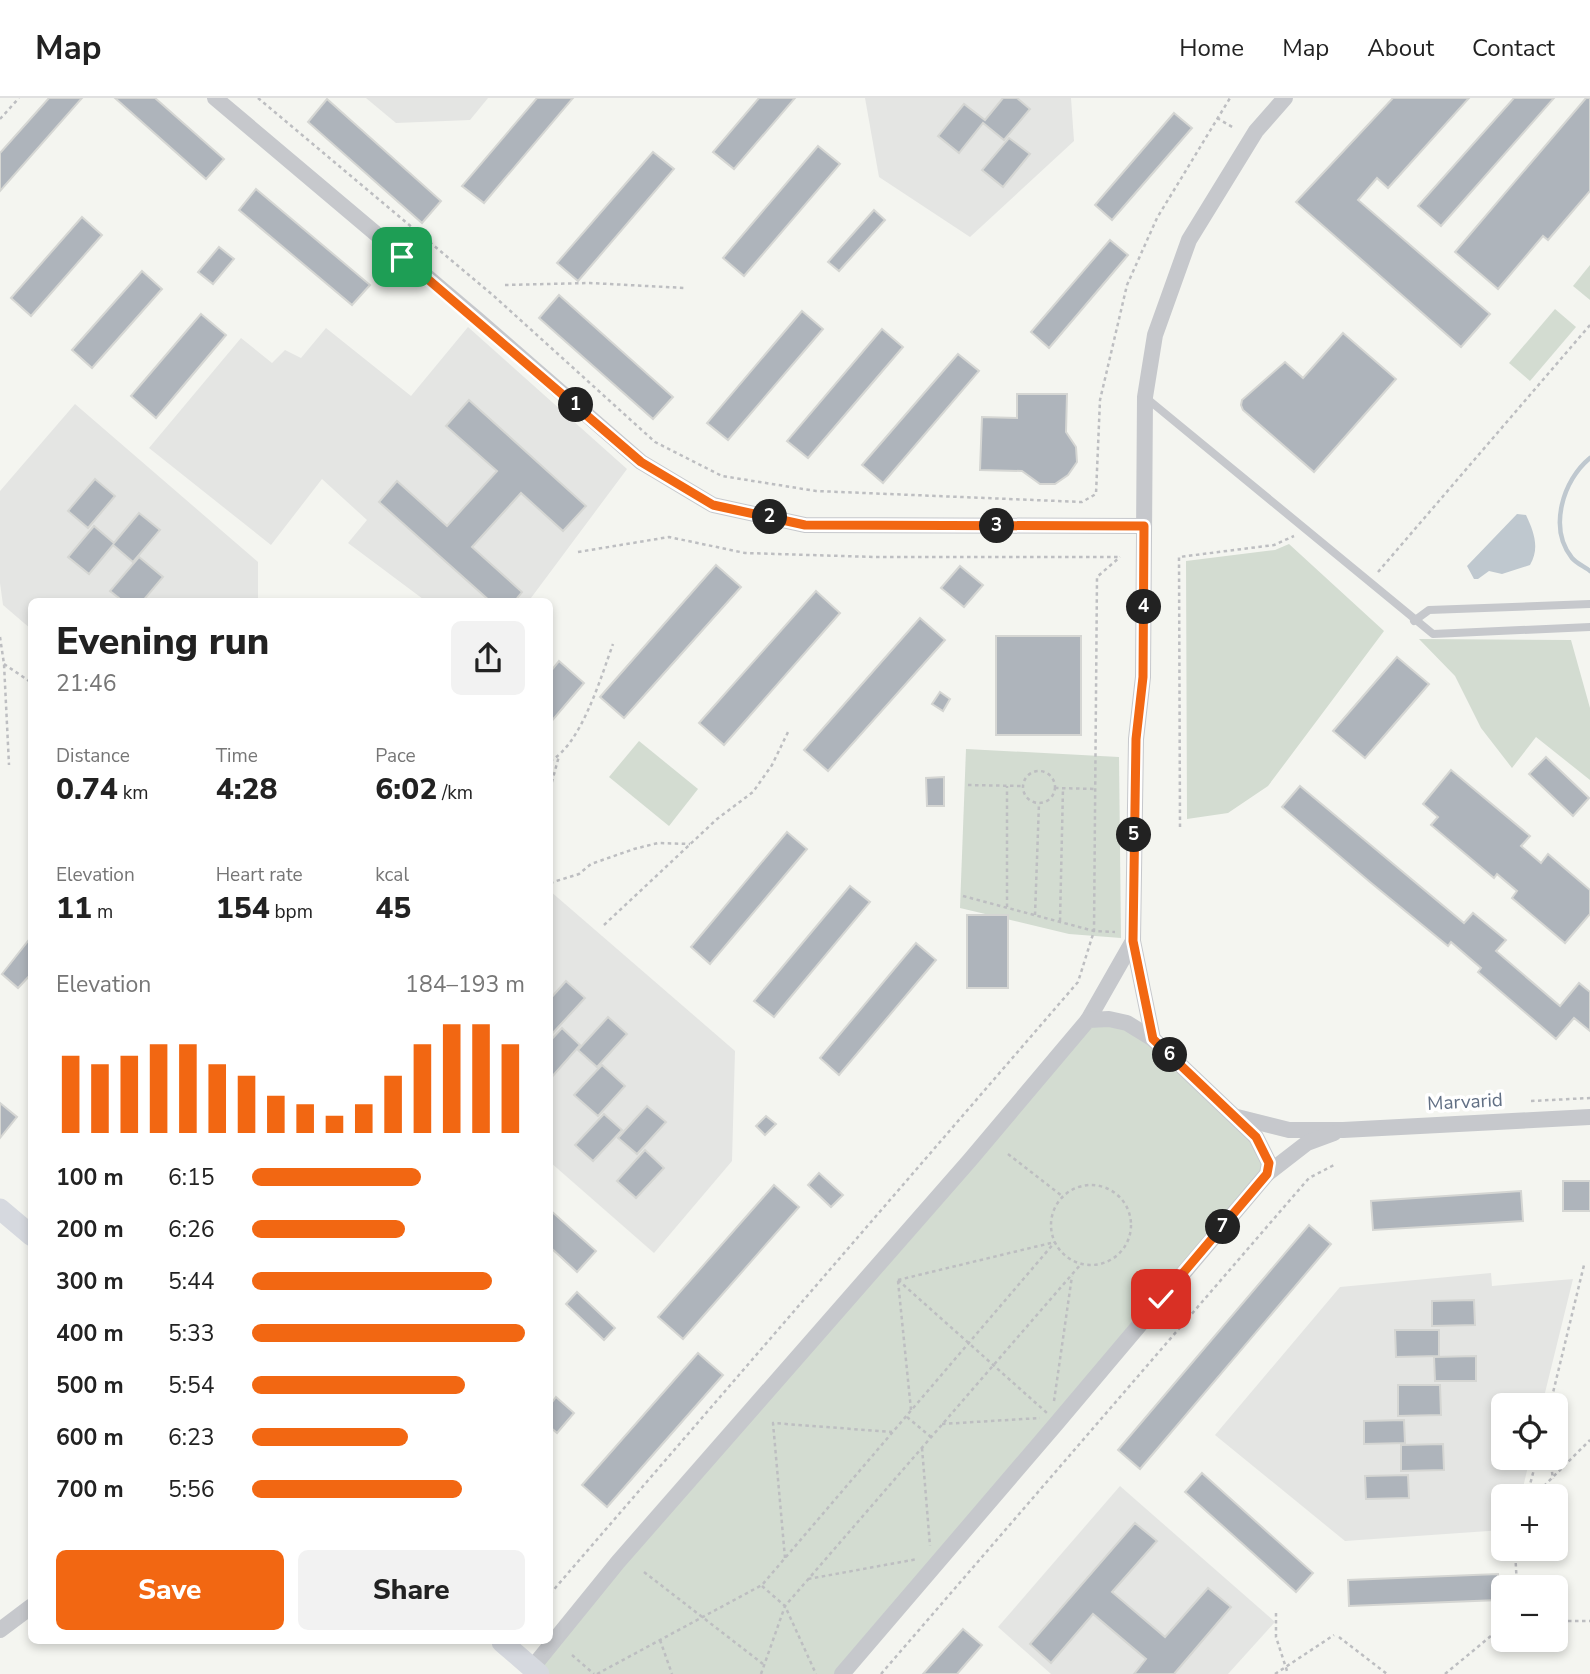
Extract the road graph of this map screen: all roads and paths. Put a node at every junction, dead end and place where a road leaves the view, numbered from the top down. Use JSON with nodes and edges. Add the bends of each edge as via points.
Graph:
{"nodes":[{"id":1,"x":19,"y":98,"type":"edge"},
{"id":2,"x":215,"y":98,"type":"edge"},
{"id":3,"x":258,"y":98,"type":"edge"},
{"id":4,"x":1230,"y":98,"type":"edge"},
{"id":5,"x":1285,"y":98,"type":"edge"},
{"id":6,"x":1217,"y":118,"type":"junction"},
{"id":7,"x":0,"y":119,"type":"edge"},
{"id":8,"x":1234,"y":128,"type":"dead end"},
{"id":9,"x":505,"y":285,"type":"dead end"},
{"id":10,"x":685,"y":288,"type":"dead end"},
{"id":11,"x":1590,"y":325,"type":"edge"},
{"id":12,"x":1145,"y":397,"type":"junction"},
{"id":13,"x":1144,"y":526,"type":"junction"},
{"id":14,"x":1306,"y":531,"type":"junction"},
{"id":15,"x":578,"y":552,"type":"dead end"},
{"id":16,"x":1368,"y":582,"type":"junction"},
{"id":17,"x":1590,"y":604,"type":"edge"},
{"id":18,"x":1415,"y":621,"type":"junction"},
{"id":19,"x":1590,"y":627,"type":"edge"},
{"id":20,"x":0,"y":637,"type":"edge"},
{"id":21,"x":612,"y":644,"type":"dead end"},
{"id":22,"x":4,"y":664,"type":"junction"},
{"id":23,"x":28,"y":680,"type":"edge"},
{"id":24,"x":789,"y":730,"type":"dead end"},
{"id":25,"x":559,"y":756,"type":"junction"},
{"id":26,"x":553,"y":759,"type":"edge"},
{"id":27,"x":9,"y":765,"type":"dead end"},
{"id":28,"x":553,"y":778,"type":"edge"},
{"id":29,"x":968,"y":785,"type":"dead end"},
{"id":30,"x":1007,"y":786,"type":"junction"},
{"id":31,"x":1023,"y":786,"type":"junction"},
{"id":32,"x":1055,"y":788,"type":"junction"},
{"id":33,"x":1063,"y":788,"type":"junction"},
{"id":34,"x":1096,"y":789,"type":"junction"},
{"id":35,"x":1039,"y":803,"type":"junction"},
{"id":36,"x":1180,"y":827,"type":"dead end"},
{"id":37,"x":690,"y":844,"type":"junction"},
{"id":38,"x":553,"y":882,"type":"edge"},
{"id":39,"x":963,"y":896,"type":"dead end"},
{"id":40,"x":1007,"y":908,"type":"junction"},
{"id":41,"x":1035,"y":915,"type":"junction"},
{"id":42,"x":1060,"y":922,"type":"junction"},
{"id":43,"x":604,"y":925,"type":"dead end"},
{"id":44,"x":1094,"y":930,"type":"junction"},
{"id":45,"x":1115,"y":932,"type":"dead end"},
{"id":46,"x":1133,"y":941,"type":"junction"},
{"id":47,"x":1088,"y":1020,"type":"junction"},
{"id":48,"x":1153,"y":1039,"type":"junction"},
{"id":49,"x":1590,"y":1098,"type":"edge"},
{"id":50,"x":1531,"y":1101,"type":"dead end"},
{"id":51,"x":1237,"y":1117,"type":"junction"},
{"id":52,"x":1590,"y":1117,"type":"edge"},
{"id":53,"x":1343,"y":1130,"type":"junction"},
{"id":54,"x":1008,"y":1154,"type":"dead end"},
{"id":55,"x":1336,"y":1164,"type":"dead end"},
{"id":56,"x":1267,"y":1174,"type":"junction"},
{"id":57,"x":1062,"y":1196,"type":"junction"},
{"id":58,"x":0,"y":1209,"type":"edge"},
{"id":59,"x":28,"y":1233,"type":"edge"},
{"id":60,"x":1055,"y":1242,"type":"junction"},
{"id":61,"x":1081,"y":1264,"type":"junction"},
{"id":62,"x":1584,"y":1265,"type":"dead end"},
{"id":63,"x":1073,"y":1273,"type":"junction"},
{"id":64,"x":898,"y":1280,"type":"junction"},
{"id":65,"x":968,"y":1343,"type":"junction"},
{"id":66,"x":993,"y":1365,"type":"junction"},
{"id":67,"x":1553,"y":1393,"type":"edge"},
{"id":68,"x":1054,"y":1404,"type":"dead end"},
{"id":69,"x":911,"y":1410,"type":"junction"},
{"id":70,"x":906,"y":1416,"type":"junction"},
{"id":71,"x":942,"y":1424,"type":"junction"},
{"id":72,"x":892,"y":1432,"type":"junction"},
{"id":73,"x":931,"y":1437,"type":"junction"},
{"id":74,"x":1590,"y":1440,"type":"edge"},
{"id":75,"x":922,"y":1448,"type":"junction"},
{"id":76,"x":1552,"y":1470,"type":"edge"},
{"id":77,"x":1553,"y":1479,"type":"junction"},
{"id":78,"x":1547,"y":1484,"type":"edge"},
{"id":79,"x":932,"y":1557,"type":"dead end"},
{"id":80,"x":785,"y":1558,"type":"junction"},
{"id":81,"x":918,"y":1559,"type":"dead end"},
{"id":82,"x":644,"y":1572,"type":"dead end"},
{"id":83,"x":808,"y":1579,"type":"junction"},
{"id":84,"x":762,"y":1585,"type":"junction"},
{"id":85,"x":553,"y":1591,"type":"edge"},
{"id":86,"x":785,"y":1606,"type":"junction"},
{"id":87,"x":28,"y":1609,"type":"edge"},
{"id":88,"x":1276,"y":1613,"type":"dead end"},
{"id":89,"x":702,"y":1618,"type":"junction"},
{"id":90,"x":1569,"y":1621,"type":"dead end"},
{"id":91,"x":1590,"y":1621,"type":"edge"},
{"id":92,"x":0,"y":1630,"type":"edge"},
{"id":93,"x":1334,"y":1635,"type":"dead end"},
{"id":94,"x":1491,"y":1636,"type":"edge"},
{"id":95,"x":1339,"y":1637,"type":"dead end"},
{"id":96,"x":660,"y":1640,"type":"junction"},
{"id":97,"x":504,"y":1644,"type":"edge"},
{"id":98,"x":572,"y":1655,"type":"dead end"},
{"id":99,"x":764,"y":1665,"type":"junction"},
{"id":100,"x":1286,"y":1666,"type":"junction"},
{"id":101,"x":535,"y":1671,"type":"edge"},
{"id":102,"x":596,"y":1674,"type":"edge"},
{"id":103,"x":672,"y":1674,"type":"edge"},
{"id":104,"x":761,"y":1674,"type":"edge"},
{"id":105,"x":816,"y":1674,"type":"edge"},
{"id":106,"x":842,"y":1674,"type":"edge"},
{"id":107,"x":881,"y":1674,"type":"edge"},
{"id":108,"x":1275,"y":1674,"type":"edge"},
{"id":109,"x":1288,"y":1674,"type":"edge"},
{"id":110,"x":1387,"y":1674,"type":"edge"},
{"id":111,"x":1445,"y":1674,"type":"edge"}],
"edges":[{"from":1,"to":7,"type":"path"},
{"from":2,"to":13,"type":"street","via":[[641,462],[713,505],[805,525]]},
{"from":3,"to":6,"type":"path","via":[[495,297],[655,442],[722,476],[816,491],[1082,502],[1096,494],[1101,400],[1127,285],[1157,218]]},
{"from":4,"to":6,"type":"path"},
{"from":5,"to":12,"type":"street","via":[[1256,131],[1189,240],[1155,335]]},
{"from":6,"to":8,"type":"path"},
{"from":9,"to":10,"type":"path"},
{"from":11,"to":16,"type":"path"},
{"from":12,"to":13,"type":"street"},
{"from":12,"to":14,"type":"lane"},
{"from":13,"to":46,"type":"street"},
{"from":14,"to":16,"type":"lane"},
{"from":14,"to":36,"type":"path","via":[[1274,545],[1179,556]]},
{"from":15,"to":34,"type":"path","via":[[668,537],[745,553],[1120,557],[1097,577]]},
{"from":16,"to":18,"type":"lane"},
{"from":17,"to":18,"type":"lane","via":[[1429,610]]},
{"from":18,"to":19,"type":"lane","via":[[1433,634]]},
{"from":20,"to":22,"type":"path"},
{"from":21,"to":25,"type":"path","via":[[590,708]]},
{"from":22,"to":23,"type":"path"},
{"from":22,"to":27,"type":"path"},
{"from":24,"to":37,"type":"path","via":[[753,792]]},
{"from":25,"to":26,"type":"path"},
{"from":25,"to":28,"type":"path"},
{"from":29,"to":30,"type":"path"},
{"from":30,"to":31,"type":"path"},
{"from":30,"to":40,"type":"path"},
{"from":31,"to":32,"type":"path","via":[[1030,774],[1040,771],[1050,776]]},
{"from":31,"to":35,"type":"path","via":[[1026,796]]},
{"from":32,"to":33,"type":"path"},
{"from":32,"to":35,"type":"path","via":[[1049,800]]},
{"from":33,"to":34,"type":"path"},
{"from":33,"to":42,"type":"path"},
{"from":34,"to":44,"type":"path"},
{"from":35,"to":41,"type":"path"},
{"from":37,"to":38,"type":"path","via":[[659,843],[634,849]]},
{"from":37,"to":43,"type":"path"},
{"from":39,"to":40,"type":"path"},
{"from":40,"to":41,"type":"path"},
{"from":41,"to":42,"type":"path"},
{"from":42,"to":44,"type":"path"},
{"from":44,"to":45,"type":"path"},
{"from":44,"to":85,"type":"path","via":[[1078,982]]},
{"from":46,"to":47,"type":"street"},
{"from":46,"to":48,"type":"street"},
{"from":47,"to":48,"type":"street","via":[[1127,1023]]},
{"from":47,"to":101,"type":"street","via":[[618,1562]]},
{"from":48,"to":51,"type":"street"},
{"from":49,"to":50,"type":"path"},
{"from":51,"to":53,"type":"street","via":[[1289,1130]]},
{"from":51,"to":56,"type":"street","via":[[1265,1152]]},
{"from":52,"to":53,"type":"street","name":"Marvarid"},
{"from":53,"to":56,"type":"street","via":[[1307,1143]]},
{"from":54,"to":57,"type":"path"},
{"from":55,"to":107,"type":"path","via":[[1309,1178]]},
{"from":56,"to":106,"type":"street"},
{"from":57,"to":60,"type":"path","via":[[1051,1221]]},
{"from":57,"to":61,"type":"path","via":[[1087,1185],[1101,1186],[1113,1191],[1129,1211],[1130,1237],[1115,1258],[1104,1264]]},
{"from":58,"to":59,"type":"street"},
{"from":60,"to":61,"type":"path","via":[[1066,1257]]},
{"from":60,"to":64,"type":"path"},
{"from":60,"to":65,"type":"path"},
{"from":61,"to":63,"type":"path"},
{"from":62,"to":67,"type":"path"},
{"from":63,"to":66,"type":"path"},
{"from":63,"to":68,"type":"path"},
{"from":64,"to":65,"type":"path"},
{"from":64,"to":69,"type":"path"},
{"from":65,"to":66,"type":"path"},
{"from":65,"to":69,"type":"path"},
{"from":66,"to":71,"type":"path"},
{"from":66,"to":71,"type":"path","via":[[1052,1417]]},
{"from":69,"to":70,"type":"path"},
{"from":70,"to":72,"type":"path"},
{"from":70,"to":73,"type":"path"},
{"from":71,"to":73,"type":"path"},
{"from":72,"to":80,"type":"path"},
{"from":72,"to":80,"type":"path","via":[[773,1423]]},
{"from":73,"to":75,"type":"path"},
{"from":74,"to":77,"type":"path"},
{"from":75,"to":79,"type":"path"},
{"from":75,"to":83,"type":"path"},
{"from":76,"to":77,"type":"path"},
{"from":77,"to":78,"type":"path"},
{"from":80,"to":84,"type":"path"},
{"from":81,"to":83,"type":"path"},
{"from":82,"to":89,"type":"path"},
{"from":83,"to":86,"type":"path"},
{"from":84,"to":86,"type":"path"},
{"from":84,"to":89,"type":"path"},
{"from":86,"to":99,"type":"path"},
{"from":86,"to":105,"type":"path"},
{"from":87,"to":92,"type":"street"},
{"from":88,"to":100,"type":"path","via":[[1276,1637]]},
{"from":89,"to":96,"type":"path"},
{"from":89,"to":99,"type":"path"},
{"from":90,"to":91,"type":"path"},
{"from":93,"to":100,"type":"path"},
{"from":94,"to":111,"type":"path"},
{"from":95,"to":110,"type":"path"},
{"from":96,"to":102,"type":"path"},
{"from":96,"to":103,"type":"path"},
{"from":97,"to":101,"type":"street"},
{"from":98,"to":102,"type":"path"},
{"from":99,"to":104,"type":"path"},
{"from":100,"to":108,"type":"path"},
{"from":100,"to":109,"type":"path"}]}
